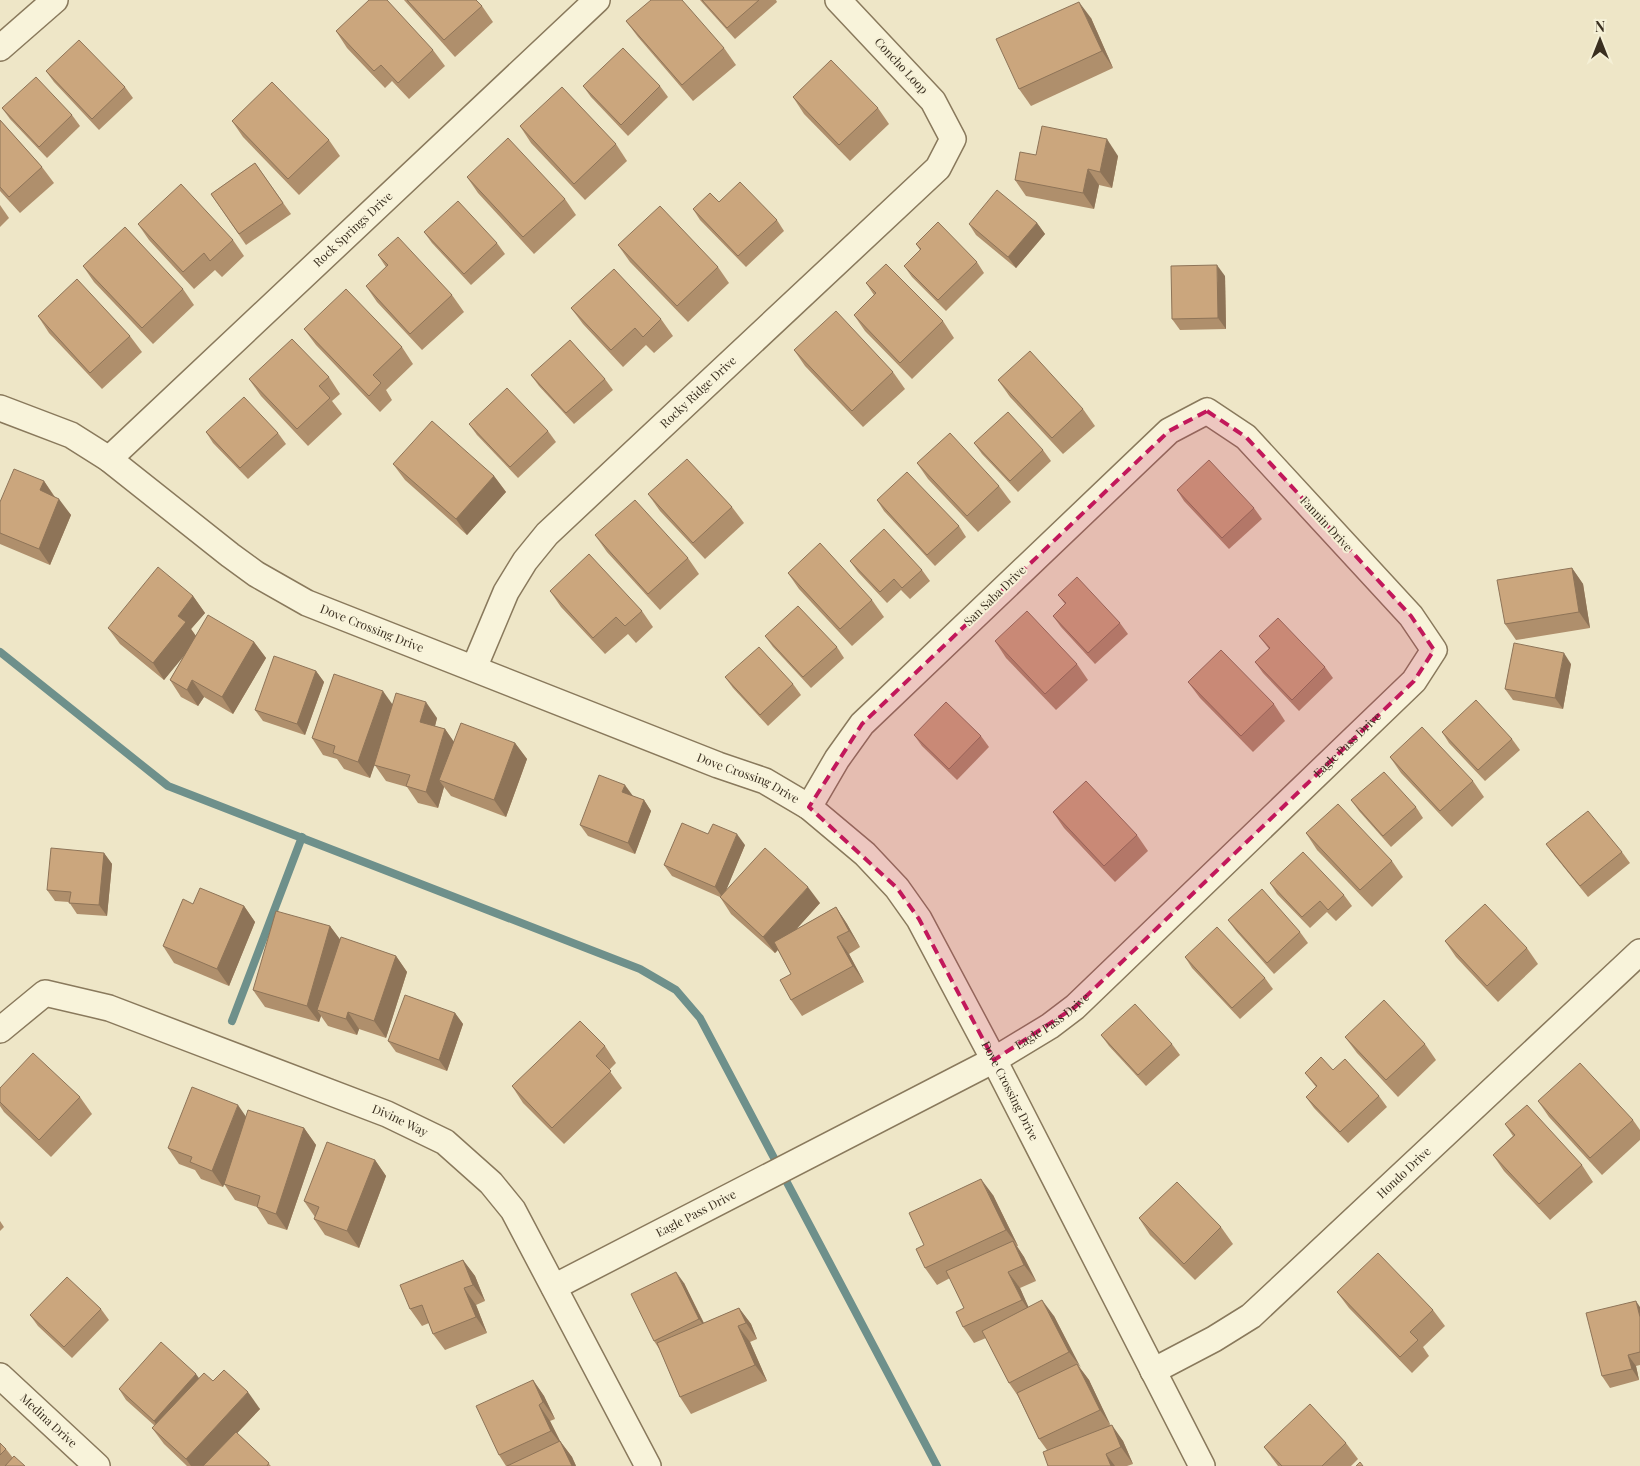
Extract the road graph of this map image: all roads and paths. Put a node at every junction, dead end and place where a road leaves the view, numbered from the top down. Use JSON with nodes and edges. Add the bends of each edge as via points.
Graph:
{"nodes":[{"id":1,"x":55,"y":0,"type":"edge"},
{"id":2,"x":597,"y":0,"type":"edge"},
{"id":3,"x":838,"y":0,"type":"edge"},
{"id":4,"x":0,"y":48,"type":"edge"},
{"id":5,"x":953,"y":139,"type":"joint"},
{"id":6,"x":0,"y":408,"type":"edge"},
{"id":7,"x":1207,"y":411,"type":"joint"},
{"id":8,"x":109,"y":459,"type":"junction"},
{"id":9,"x":1434,"y":650,"type":"joint"},
{"id":10,"x":474,"y":668,"type":"junction"},
{"id":11,"x":809,"y":806,"type":"junction"},
{"id":12,"x":1640,"y":952,"type":"edge"},
{"id":13,"x":0,"y":1030,"type":"edge"},
{"id":14,"x":994,"y":1060,"type":"junction"},
{"id":15,"x":554,"y":1288,"type":"junction"},
{"id":16,"x":1153,"y":1371,"type":"junction"},
{"id":17,"x":0,"y":1376,"type":"edge"},
{"id":18,"x":97,"y":1466,"type":"edge"},
{"id":19,"x":648,"y":1466,"type":"edge"},
{"id":20,"x":1202,"y":1466,"type":"edge"}],
"edges":[{"from":1,"to":4,"type":"street"},
{"from":2,"to":8,"type":"street","name":"Rock Springs Drive"},
{"from":3,"to":5,"type":"street","name":"Concho Loop","via":[[933,101]]},
{"from":5,"to":10,"type":"street","name":"Rocky Ridge Drive","via":[[938,168],[547,534],[506,592]]},
{"from":6,"to":8,"type":"street","name":"Dove Crossing Drive","via":[[71,435]]},
{"from":7,"to":9,"type":"street","name":"Fannin Drive","via":[[1246,437],[1411,616]]},
{"from":7,"to":11,"type":"street","name":"San Saba Drive","via":[[1169,430],[862,724]]},
{"from":8,"to":10,"type":"street","name":"Dove Crossing Drive","via":[[230,555],[281,590]]},
{"from":9,"to":14,"type":"street","name":"Eagle Pass Drive","via":[[1414,681],[1075,1007]]},
{"from":10,"to":11,"type":"street","name":"Dove Crossing Drive","via":[[765,781]]},
{"from":11,"to":14,"type":"street","name":"Dove Crossing Drive","via":[[865,854],[897,888],[919,919]]},
{"from":12,"to":16,"type":"street","name":"Hondo Drive","via":[[1251,1316],[1214,1340]]},
{"from":13,"to":15,"type":"street","name":"Divine Way","via":[[45,992],[109,1008],[387,1114],[445,1142],[491,1182],[513,1210]]},
{"from":14,"to":15,"type":"street","name":"Eagle Pass Drive"},
{"from":14,"to":16,"type":"street","name":"Dove Crossing Drive"},
{"from":15,"to":19,"type":"street","name":"Divine Way"},
{"from":16,"to":20,"type":"street","name":"Dove Crossing Drive"},
{"from":17,"to":18,"type":"street","name":"Medina Drive"}]}
